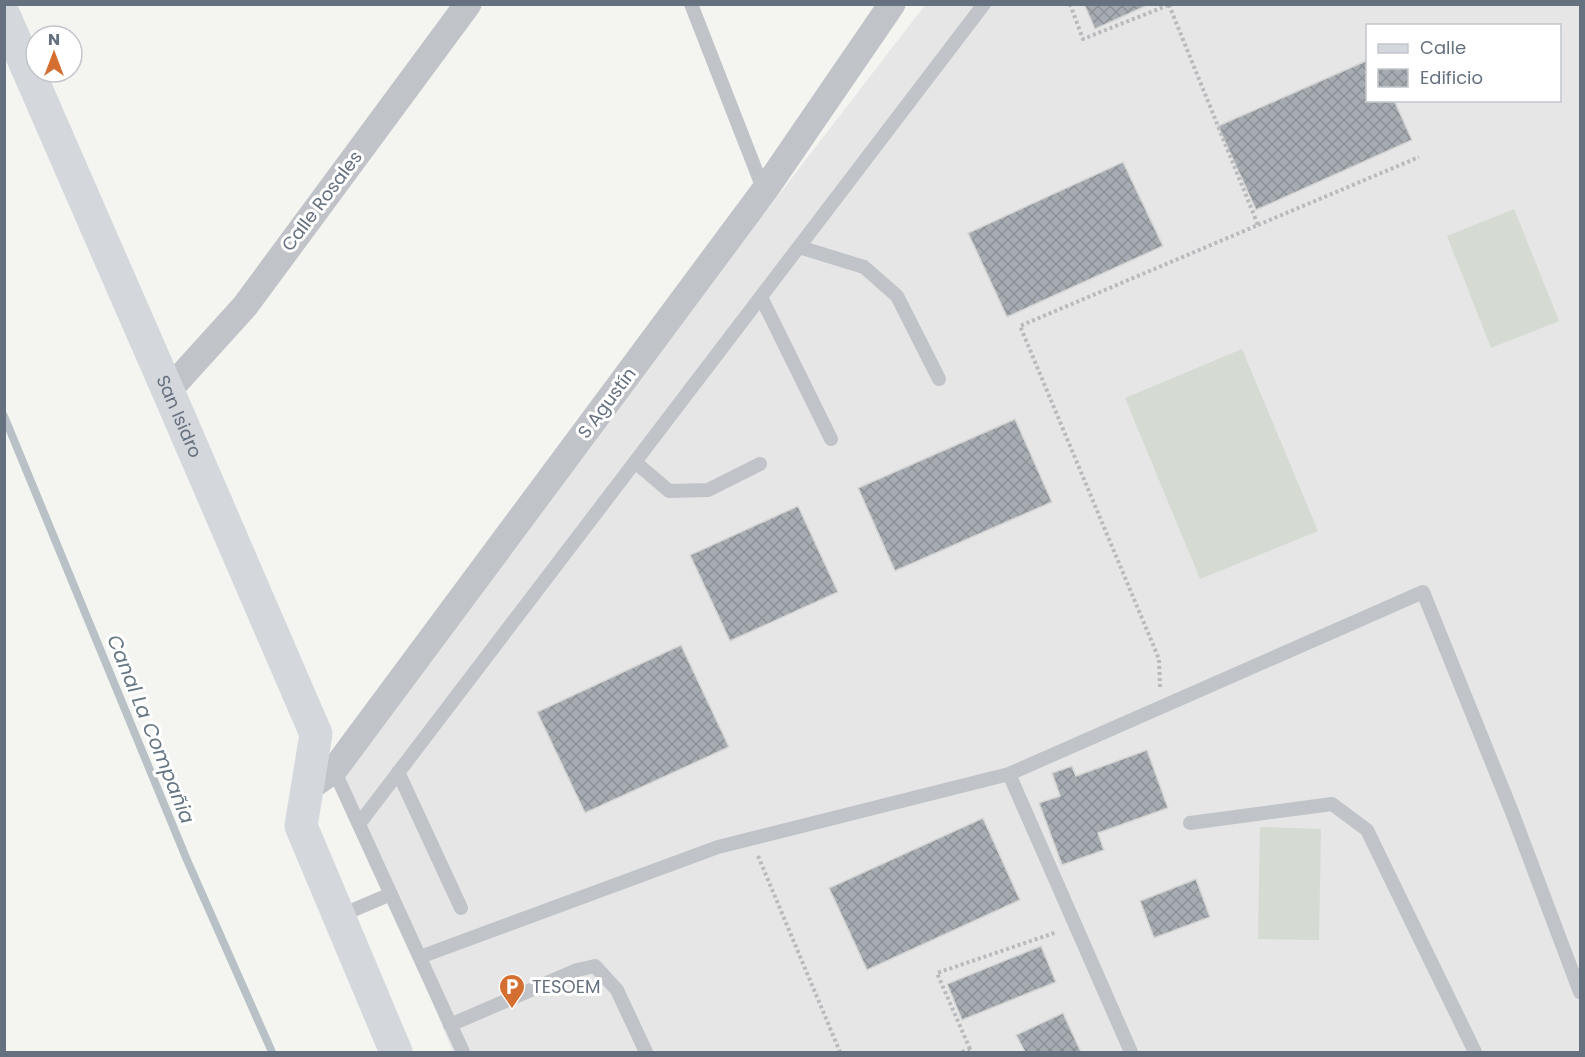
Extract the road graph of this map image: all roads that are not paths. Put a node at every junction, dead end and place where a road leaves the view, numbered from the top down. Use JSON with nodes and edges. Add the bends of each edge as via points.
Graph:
{"nodes":[{"id":1,"x":468,"y":4,"type":"edge"},
{"id":2,"x":691,"y":4,"type":"edge"},
{"id":3,"x":892,"y":4,"type":"edge"},
{"id":4,"x":984,"y":4,"type":"edge"},
{"id":5,"x":4,"y":15,"type":"edge"},
{"id":6,"x":764,"y":191,"type":"junction"},
{"id":7,"x":799,"y":248,"type":"junction"},
{"id":8,"x":761,"y":297,"type":"junction"},
{"id":9,"x":939,"y":379,"type":"dead end"},
{"id":10,"x":168,"y":391,"type":"junction"},
{"id":11,"x":831,"y":439,"type":"dead end"},
{"id":12,"x":635,"y":462,"type":"junction"},
{"id":13,"x":759,"y":464,"type":"dead end"},
{"id":14,"x":334,"y":770,"type":"junction"},
{"id":15,"x":398,"y":772,"type":"junction"},
{"id":16,"x":1009,"y":774,"type":"junction"},
{"id":17,"x":307,"y":789,"type":"junction"},
{"id":18,"x":1190,"y":823,"type":"dead end"},
{"id":19,"x":359,"y":824,"type":"junction"},
{"id":20,"x":391,"y":894,"type":"junction"},
{"id":21,"x":462,"y":908,"type":"dead end"},
{"id":22,"x":339,"y":916,"type":"junction"},
{"id":23,"x":420,"y":957,"type":"junction"},
{"id":24,"x":1581,"y":992,"type":"edge"},
{"id":25,"x":450,"y":1025,"type":"junction"},
{"id":26,"x":396,"y":1053,"type":"edge"},
{"id":27,"x":463,"y":1053,"type":"edge"},
{"id":28,"x":646,"y":1053,"type":"edge"},
{"id":29,"x":1131,"y":1053,"type":"edge"},
{"id":30,"x":1475,"y":1053,"type":"edge"}],
"edges":[{"from":1,"to":10,"type":"street","name":"Calle Rosales","via":[[244,306]]},
{"from":2,"to":6,"type":"lane"},
{"from":3,"to":6,"type":"street","name":"S Agustín"},
{"from":4,"to":7,"type":"lane"},
{"from":5,"to":10,"type":"main road","name":"San Isidro"},
{"from":6,"to":14,"type":"street","name":"S Agustín"},
{"from":7,"to":8,"type":"lane"},
{"from":7,"to":9,"type":"lane","via":[[864,267],[897,296]]},
{"from":8,"to":11,"type":"lane"},
{"from":8,"to":12,"type":"lane"},
{"from":10,"to":17,"type":"main road","name":"San Isidro","via":[[316,735]]},
{"from":12,"to":13,"type":"lane","via":[[669,491],[708,490]]},
{"from":12,"to":15,"type":"lane"},
{"from":14,"to":17,"type":"street","name":"S Agustín"},
{"from":14,"to":19,"type":"lane"},
{"from":15,"to":19,"type":"lane"},
{"from":15,"to":21,"type":"lane"},
{"from":16,"to":23,"type":"lane","via":[[717,847]]},
{"from":16,"to":24,"type":"lane","via":[[1423,592]]},
{"from":16,"to":29,"type":"lane"},
{"from":17,"to":22,"type":"main road","name":"San Isidro","via":[[301,826]]},
{"from":18,"to":30,"type":"lane","via":[[1332,804],[1368,830]]},
{"from":19,"to":20,"type":"lane"},
{"from":20,"to":22,"type":"lane"},
{"from":20,"to":23,"type":"lane"},
{"from":22,"to":26,"type":"main road"},
{"from":23,"to":25,"type":"lane"},
{"from":25,"to":27,"type":"lane"},
{"from":25,"to":28,"type":"lane","via":[[577,970],[595,966],[618,990]]}]}
